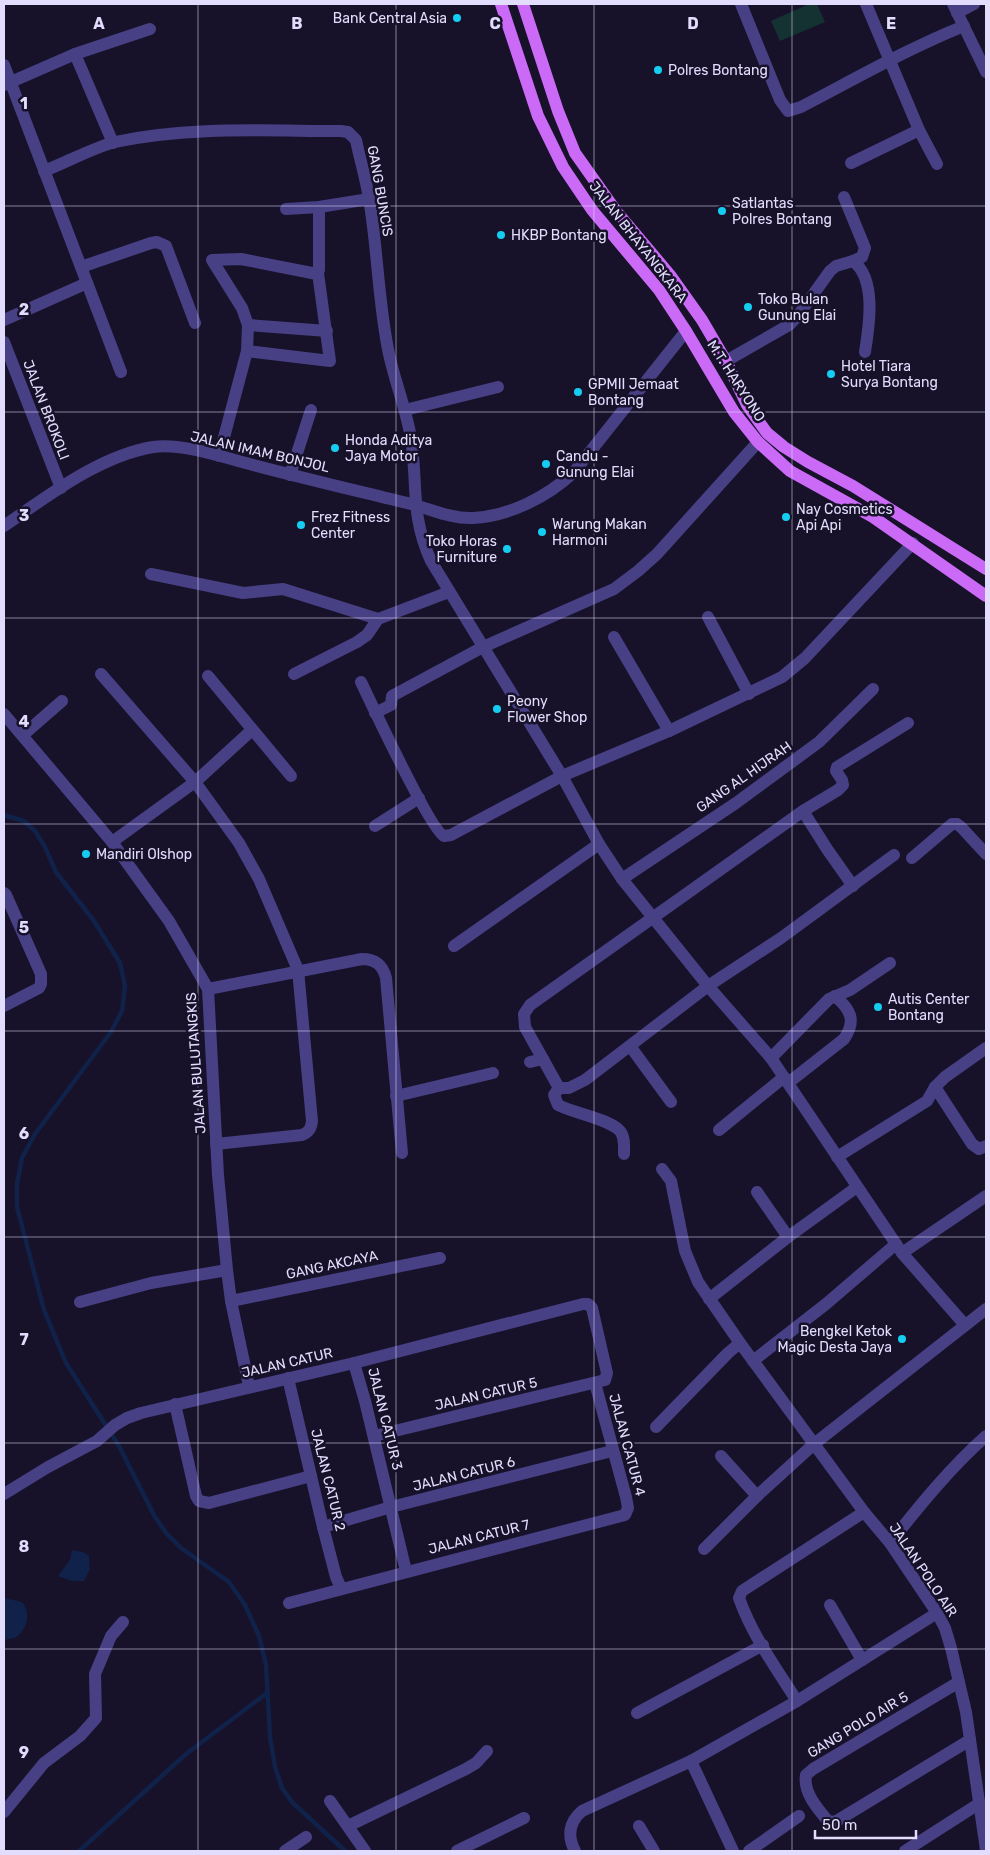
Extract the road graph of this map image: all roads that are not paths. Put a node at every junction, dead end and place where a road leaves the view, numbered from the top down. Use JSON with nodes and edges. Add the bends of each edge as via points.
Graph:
{"nodes":[{"id":1,"x":525,"y":4,"type":"edge"},
{"id":2,"x":741,"y":4,"type":"edge"},
{"id":3,"x":866,"y":4,"type":"edge"},
{"id":4,"x":974,"y":4,"type":"edge"},
{"id":5,"x":503,"y":8,"type":"edge"},
{"id":6,"x":955,"y":8,"type":"edge"},
{"id":7,"x":964,"y":26,"type":"junction"},
{"id":8,"x":150,"y":29,"type":"dead end"},
{"id":9,"x":537,"y":48,"type":"junction"},
{"id":10,"x":75,"y":54,"type":"junction"},
{"id":11,"x":518,"y":55,"type":"junction"},
{"id":12,"x":889,"y":61,"type":"junction"},
{"id":13,"x":4,"y":65,"type":"edge"},
{"id":14,"x":986,"y":72,"type":"edge"},
{"id":15,"x":7,"y":83,"type":"edge"},
{"id":16,"x":919,"y":130,"type":"junction"},
{"id":17,"x":113,"y":143,"type":"junction"},
{"id":18,"x":851,"y":163,"type":"dead end"},
{"id":19,"x":937,"y":164,"type":"dead end"},
{"id":20,"x":44,"y":171,"type":"junction"},
{"id":21,"x":844,"y":197,"type":"dead end"},
{"id":22,"x":369,"y":199,"type":"junction"},
{"id":23,"x":318,"y":208,"type":"junction"},
{"id":24,"x":286,"y":209,"type":"dead end"},
{"id":25,"x":853,"y":261,"type":"junction"},
{"id":26,"x":81,"y":267,"type":"junction"},
{"id":27,"x":318,"y":272,"type":"junction"},
{"id":28,"x":87,"y":282,"type":"junction"},
{"id":29,"x":4,"y":320,"type":"edge"},
{"id":30,"x":702,"y":320,"type":"junction"},
{"id":31,"x":195,"y":323,"type":"dead end"},
{"id":32,"x":248,"y":325,"type":"junction"},
{"id":33,"x":327,"y":331,"type":"junction"},
{"id":34,"x":686,"y":331,"type":"junction"},
{"id":35,"x":4,"y":342,"type":"edge"},
{"id":36,"x":246,"y":351,"type":"junction"},
{"id":37,"x":865,"y":352,"type":"dead end"},
{"id":38,"x":726,"y":361,"type":"junction"},
{"id":39,"x":121,"y":372,"type":"dead end"},
{"id":40,"x":498,"y":386,"type":"dead end"},
{"id":41,"x":311,"y":410,"type":"dead end"},
{"id":42,"x":405,"y":410,"type":"junction"},
{"id":43,"x":758,"y":442,"type":"junction"},
{"id":44,"x":219,"y":456,"type":"junction"},
{"id":45,"x":290,"y":475,"type":"junction"},
{"id":46,"x":61,"y":488,"type":"junction"},
{"id":47,"x":415,"y":505,"type":"junction"},
{"id":48,"x":9,"y":523,"type":"edge"},
{"id":49,"x":912,"y":543,"type":"junction"},
{"id":50,"x":986,"y":569,"type":"edge"},
{"id":51,"x":151,"y":574,"type":"dead end"},
{"id":52,"x":449,"y":592,"type":"junction"},
{"id":53,"x":986,"y":596,"type":"edge"},
{"id":54,"x":708,"y":617,"type":"dead end"},
{"id":55,"x":378,"y":619,"type":"junction"},
{"id":56,"x":614,"y":637,"type":"dead end"},
{"id":57,"x":483,"y":647,"type":"junction"},
{"id":58,"x":100,"y":674,"type":"dead end"},
{"id":59,"x":294,"y":674,"type":"dead end"},
{"id":60,"x":208,"y":676,"type":"dead end"},
{"id":61,"x":361,"y":682,"type":"dead end"},
{"id":62,"x":874,"y":689,"type":"dead end"},
{"id":63,"x":749,"y":694,"type":"junction"},
{"id":64,"x":62,"y":701,"type":"dead end"},
{"id":65,"x":375,"y":712,"type":"junction"},
{"id":66,"x":4,"y":714,"type":"edge"},
{"id":67,"x":908,"y":723,"type":"dead end"},
{"id":68,"x":252,"y":730,"type":"junction"},
{"id":69,"x":669,"y":731,"type":"junction"},
{"id":70,"x":23,"y":735,"type":"junction"},
{"id":71,"x":291,"y":776,"type":"dead end"},
{"id":72,"x":562,"y":776,"type":"junction"},
{"id":73,"x":195,"y":782,"type":"junction"},
{"id":74,"x":418,"y":798,"type":"junction"},
{"id":75,"x":804,"y":811,"type":"junction"},
{"id":76,"x":375,"y":826,"type":"dead end"},
{"id":77,"x":112,"y":842,"type":"junction"},
{"id":78,"x":599,"y":844,"type":"junction"},
{"id":79,"x":986,"y":854,"type":"edge"},
{"id":80,"x":894,"y":855,"type":"dead end"},
{"id":81,"x":912,"y":858,"type":"dead end"},
{"id":82,"x":622,"y":879,"type":"junction"},
{"id":83,"x":853,"y":886,"type":"junction"},
{"id":84,"x":4,"y":893,"type":"edge"},
{"id":85,"x":652,"y":917,"type":"junction"},
{"id":86,"x":454,"y":946,"type":"dead end"},
{"id":87,"x":890,"y":963,"type":"dead end"},
{"id":88,"x":298,"y":970,"type":"junction"},
{"id":89,"x":708,"y":986,"type":"junction"},
{"id":90,"x":208,"y":989,"type":"junction"},
{"id":91,"x":835,"y":996,"type":"junction"},
{"id":92,"x":4,"y":1006,"type":"edge"},
{"id":93,"x":630,"y":1046,"type":"junction"},
{"id":94,"x":986,"y":1048,"type":"edge"},
{"id":95,"x":771,"y":1058,"type":"junction"},
{"id":96,"x":493,"y":1073,"type":"dead end"},
{"id":97,"x":786,"y":1080,"type":"junction"},
{"id":98,"x":935,"y":1087,"type":"junction"},
{"id":99,"x":559,"y":1088,"type":"junction"},
{"id":100,"x":396,"y":1096,"type":"junction"},
{"id":101,"x":671,"y":1102,"type":"dead end"},
{"id":102,"x":719,"y":1130,"type":"dead end"},
{"id":103,"x":216,"y":1144,"type":"junction"},
{"id":104,"x":986,"y":1146,"type":"edge"},
{"id":105,"x":402,"y":1154,"type":"dead end"},
{"id":106,"x":624,"y":1154,"type":"dead end"},
{"id":107,"x":837,"y":1157,"type":"junction"},
{"id":108,"x":662,"y":1169,"type":"dead end"},
{"id":109,"x":858,"y":1187,"type":"junction"},
{"id":110,"x":758,"y":1192,"type":"dead end"},
{"id":111,"x":986,"y":1196,"type":"edge"},
{"id":112,"x":788,"y":1238,"type":"junction"},
{"id":113,"x":899,"y":1248,"type":"junction"},
{"id":114,"x":440,"y":1258,"type":"dead end"},
{"id":115,"x":227,"y":1270,"type":"junction"},
{"id":116,"x":709,"y":1299,"type":"junction"},
{"id":117,"x":231,"y":1301,"type":"junction"},
{"id":118,"x":80,"y":1302,"type":"dead end"},
{"id":119,"x":592,"y":1308,"type":"joint"},
{"id":120,"x":986,"y":1309,"type":"edge"},
{"id":121,"x":965,"y":1325,"type":"junction"},
{"id":122,"x":740,"y":1344,"type":"junction"},
{"id":123,"x":753,"y":1361,"type":"junction"},
{"id":124,"x":354,"y":1363,"type":"junction"},
{"id":125,"x":288,"y":1378,"type":"junction"},
{"id":126,"x":600,"y":1381,"type":"junction"},
{"id":127,"x":248,"y":1386,"type":"junction"},
{"id":128,"x":174,"y":1404,"type":"junction"},
{"id":129,"x":656,"y":1427,"type":"dead end"},
{"id":130,"x":374,"y":1436,"type":"junction"},
{"id":131,"x":986,"y":1436,"type":"edge"},
{"id":132,"x":814,"y":1444,"type":"junction"},
{"id":133,"x":612,"y":1451,"type":"junction"},
{"id":134,"x":721,"y":1456,"type":"dead end"},
{"id":135,"x":311,"y":1476,"type":"junction"},
{"id":136,"x":4,"y":1494,"type":"edge"},
{"id":137,"x":757,"y":1496,"type":"junction"},
{"id":138,"x":391,"y":1507,"type":"junction"},
{"id":139,"x":864,"y":1512,"type":"junction"},
{"id":140,"x":625,"y":1515,"type":"joint"},
{"id":141,"x":323,"y":1527,"type":"junction"},
{"id":142,"x":890,"y":1543,"type":"junction"},
{"id":143,"x":704,"y":1549,"type":"dead end"},
{"id":144,"x":406,"y":1571,"type":"junction"},
{"id":145,"x":341,"y":1588,"type":"junction"},
{"id":146,"x":289,"y":1603,"type":"dead end"},
{"id":147,"x":830,"y":1606,"type":"dead end"},
{"id":148,"x":937,"y":1613,"type":"junction"},
{"id":149,"x":123,"y":1622,"type":"dead end"},
{"id":150,"x":763,"y":1645,"type":"junction"},
{"id":151,"x":862,"y":1660,"type":"junction"},
{"id":152,"x":959,"y":1682,"type":"junction"},
{"id":153,"x":797,"y":1701,"type":"junction"},
{"id":154,"x":637,"y":1713,"type":"dead end"},
{"id":155,"x":970,"y":1740,"type":"junction"},
{"id":156,"x":487,"y":1751,"type":"dead end"},
{"id":157,"x":691,"y":1761,"type":"junction"},
{"id":158,"x":982,"y":1796,"type":"edge"},
{"id":159,"x":330,"y":1800,"type":"dead end"},
{"id":160,"x":4,"y":1812,"type":"edge"},
{"id":161,"x":800,"y":1816,"type":"dead end"},
{"id":162,"x":524,"y":1818,"type":"dead end"},
{"id":163,"x":348,"y":1826,"type":"junction"},
{"id":164,"x":639,"y":1826,"type":"dead end"},
{"id":165,"x":306,"y":1837,"type":"dead end"},
{"id":166,"x":986,"y":1850,"type":"edge"},
{"id":167,"x":285,"y":1851,"type":"edge"},
{"id":168,"x":365,"y":1851,"type":"edge"},
{"id":169,"x":457,"y":1851,"type":"edge"},
{"id":170,"x":575,"y":1851,"type":"edge"},
{"id":171,"x":654,"y":1851,"type":"edge"},
{"id":172,"x":733,"y":1851,"type":"edge"},
{"id":173,"x":749,"y":1851,"type":"edge"},
{"id":174,"x":905,"y":1851,"type":"edge"}],
"edges":[{"from":1,"to":5,"type":"main road"},
{"from":1,"to":9,"type":"main road","name":"JALAN BHAYANGKARA"},
{"from":2,"to":12,"type":"street","via":[[780,100],[788,111],[801,108]]},
{"from":3,"to":12,"type":"street"},
{"from":4,"to":6,"type":"street"},
{"from":5,"to":11,"type":"main road","name":"JALAN BHAYANGKARA"},
{"from":6,"to":7,"type":"street"},
{"from":7,"to":12,"type":"street"},
{"from":7,"to":14,"type":"street"},
{"from":8,"to":10,"type":"street"},
{"from":9,"to":11,"type":"main road"},
{"from":9,"to":30,"type":"main road","name":"JALAN BHAYANGKARA","via":[[558,111],[582,166],[670,274]]},
{"from":10,"to":15,"type":"street"},
{"from":10,"to":17,"type":"street"},
{"from":11,"to":34,"type":"main road","name":"JALAN BHAYANGKARA","via":[[538,116],[563,167],[592,210],[659,290]]},
{"from":12,"to":16,"type":"street"},
{"from":13,"to":15,"type":"street"},
{"from":15,"to":20,"type":"street"},
{"from":16,"to":18,"type":"street"},
{"from":16,"to":19,"type":"street"},
{"from":17,"to":20,"type":"street","name":"GANG BUNCIS"},
{"from":17,"to":22,"type":"street","name":"GANG BUNCIS","via":[[189,132],[348,132],[356,140]]},
{"from":20,"to":26,"type":"street"},
{"from":21,"to":25,"type":"street","via":[[864,248],[862,257]]},
{"from":22,"to":23,"type":"street"},
{"from":22,"to":42,"type":"street","name":"GANG BUNCIS","via":[[389,354]]},
{"from":23,"to":24,"type":"street"},
{"from":23,"to":27,"type":"street"},
{"from":25,"to":37,"type":"street","via":[[861,271],[868,295],[870,317]]},
{"from":25,"to":38,"type":"street","via":[[830,271],[789,325]]},
{"from":26,"to":28,"type":"street"},
{"from":26,"to":31,"type":"street","via":[[151,243],[162,244],[166,246]]},
{"from":27,"to":32,"type":"street","via":[[314,274],[241,259],[212,260],[242,308]]},
{"from":27,"to":33,"type":"street"},
{"from":28,"to":29,"type":"street"},
{"from":28,"to":39,"type":"street"},
{"from":30,"to":34,"type":"main road"},
{"from":30,"to":38,"type":"main road","name":"M.T. HARYONO"},
{"from":32,"to":33,"type":"street"},
{"from":32,"to":36,"type":"street"},
{"from":33,"to":36,"type":"street","via":[[331,359],[328,362]]},
{"from":34,"to":43,"type":"main road","name":"M.T. HARYONO","via":[[734,412]]},
{"from":34,"to":47,"type":"street","name":"JALAN IMAM BONJOL","via":[[574,472],[551,490],[511,509],[473,518]]},
{"from":35,"to":46,"type":"street","name":"JALAN BROKOLI"},
{"from":36,"to":44,"type":"street"},
{"from":38,"to":50,"type":"main road","name":"M.T. HARYONO","via":[[746,405],[767,433],[784,447]]},
{"from":40,"to":42,"type":"street"},
{"from":41,"to":45,"type":"street"},
{"from":42,"to":47,"type":"street","name":"GANG BUNCIS","via":[[412,452]]},
{"from":43,"to":49,"type":"main road","name":"M.T. HARYONO","via":[[790,471],[873,517]]},
{"from":43,"to":57,"type":"street","via":[[638,571],[614,588]]},
{"from":44,"to":45,"type":"street","name":"JALAN IMAM BONJOL"},
{"from":44,"to":46,"type":"street","name":"JALAN IMAM BONJOL","via":[[155,447],[112,459]]},
{"from":45,"to":47,"type":"street","name":"JALAN IMAM BONJOL"},
{"from":46,"to":48,"type":"street","name":"JALAN IMAM BONJOL"},
{"from":47,"to":52,"type":"street","name":"GANG BUNCIS","via":[[423,543]]},
{"from":49,"to":53,"type":"main road","name":"M.T. HARYONO"},
{"from":49,"to":63,"type":"street","via":[[799,663],[782,677]]},
{"from":51,"to":55,"type":"street","via":[[243,592],[283,589]]},
{"from":52,"to":55,"type":"street"},
{"from":52,"to":57,"type":"street","name":"GANG BUNCIS"},
{"from":54,"to":63,"type":"street"},
{"from":55,"to":59,"type":"street","via":[[358,642]]},
{"from":56,"to":69,"type":"street"},
{"from":57,"to":65,"type":"street","via":[[392,696],[391,704]]},
{"from":57,"to":72,"type":"street","name":"GANG BUNCIS"},
{"from":58,"to":73,"type":"street"},
{"from":60,"to":68,"type":"street"},
{"from":61,"to":65,"type":"street"},
{"from":62,"to":82,"type":"street","name":"GANG AL HIJRAH","via":[[819,742],[736,803]]},
{"from":63,"to":69,"type":"street"},
{"from":64,"to":70,"type":"street"},
{"from":65,"to":74,"type":"street"},
{"from":66,"to":70,"type":"street","name":"JALAN BULUTANGKIS"},
{"from":67,"to":75,"type":"street","via":[[837,767],[842,786]]},
{"from":68,"to":71,"type":"street"},
{"from":68,"to":73,"type":"street"},
{"from":69,"to":72,"type":"street"},
{"from":70,"to":77,"type":"street","name":"JALAN BULUTANGKIS"},
{"from":72,"to":74,"type":"street","via":[[451,835],[444,836],[438,832]]},
{"from":72,"to":78,"type":"street","name":"GANG BUNCIS"},
{"from":73,"to":77,"type":"street"},
{"from":73,"to":88,"type":"street","via":[[250,862]]},
{"from":74,"to":76,"type":"street"},
{"from":75,"to":83,"type":"street"},
{"from":75,"to":85,"type":"street"},
{"from":77,"to":90,"type":"street","name":"JALAN BULUTANGKIS","via":[[169,921]]},
{"from":78,"to":82,"type":"street","name":"GANG BUNCIS"},
{"from":78,"to":86,"type":"street"},
{"from":79,"to":81,"type":"street","via":[[961,827],[952,824]]},
{"from":80,"to":83,"type":"street"},
{"from":82,"to":85,"type":"street","name":"GANG BUNCIS"},
{"from":83,"to":89,"type":"street"},
{"from":84,"to":92,"type":"street","via":[[42,979],[38,988]]},
{"from":85,"to":89,"type":"street","name":"GANG BUNCIS"},
{"from":85,"to":99,"type":"street","via":[[535,1001],[524,1014],[536,1060]]},
{"from":87,"to":91,"type":"street","via":[[850,990]]},
{"from":88,"to":90,"type":"street"},
{"from":88,"to":100,"type":"street","via":[[362,959],[380,965],[386,978]]},
{"from":88,"to":103,"type":"street","via":[[311,1128],[302,1135]]},
{"from":89,"to":93,"type":"street"},
{"from":89,"to":95,"type":"street","name":"GANG BUNCIS"},
{"from":90,"to":103,"type":"street","name":"JALAN BULUTANGKIS"},
{"from":91,"to":95,"type":"street"},
{"from":91,"to":97,"type":"street","via":[[847,1006],[851,1023],[849,1032],[844,1039]]},
{"from":93,"to":99,"type":"street","via":[[585,1080],[569,1088]]},
{"from":93,"to":101,"type":"street"},
{"from":94,"to":98,"type":"street"},
{"from":95,"to":97,"type":"street","name":"GANG BUNCIS"},
{"from":96,"to":100,"type":"street"},
{"from":97,"to":102,"type":"street"},
{"from":97,"to":107,"type":"street","name":"GANG BUNCIS"},
{"from":98,"to":104,"type":"street","via":[[972,1144],[979,1149]]},
{"from":98,"to":107,"type":"street","via":[[927,1101]]},
{"from":99,"to":106,"type":"street","via":[[554,1095],[558,1105],[605,1122],[621,1132]]},
{"from":100,"to":105,"type":"street"},
{"from":103,"to":115,"type":"street","name":"JALAN BULUTANGKIS"},
{"from":107,"to":109,"type":"street","name":"GANG BUNCIS"},
{"from":108,"to":116,"type":"street","name":"JALAN POLO AIR","via":[[671,1181],[685,1251]]},
{"from":109,"to":112,"type":"street"},
{"from":109,"to":113,"type":"street","name":"GANG BUNCIS"},
{"from":110,"to":112,"type":"street"},
{"from":111,"to":113,"type":"street"},
{"from":112,"to":116,"type":"street"},
{"from":113,"to":121,"type":"street","name":"GANG BUNCIS"},
{"from":113,"to":123,"type":"street"},
{"from":114,"to":117,"type":"street","name":"GANG AKCAYA"},
{"from":115,"to":117,"type":"street","name":"JALAN BULUTANGKIS"},
{"from":115,"to":118,"type":"street"},
{"from":116,"to":122,"type":"street","name":"JALAN POLO AIR"},
{"from":117,"to":127,"type":"street","name":"JALAN BULUTANGKIS"},
{"from":119,"to":124,"type":"street","name":"JALAN CATUR","via":[[583,1304]]},
{"from":119,"to":126,"type":"street","name":"JALAN CATUR 4","via":[[607,1373]]},
{"from":120,"to":121,"type":"street"},
{"from":121,"to":132,"type":"street"},
{"from":122,"to":123,"type":"street","name":"JALAN POLO AIR"},
{"from":122,"to":129,"type":"street"},
{"from":123,"to":132,"type":"street","name":"JALAN POLO AIR"},
{"from":124,"to":125,"type":"street","name":"JALAN CATUR"},
{"from":124,"to":130,"type":"street","name":"JALAN CATUR 3"},
{"from":125,"to":127,"type":"street","name":"JALAN CATUR"},
{"from":125,"to":135,"type":"street","name":"JALAN CATUR 2"},
{"from":126,"to":130,"type":"street","name":"JALAN CATUR 5"},
{"from":126,"to":133,"type":"street","name":"JALAN CATUR 4"},
{"from":127,"to":128,"type":"street","name":"JALAN CATUR"},
{"from":128,"to":135,"type":"street","via":[[199,1501],[209,1502]]},
{"from":128,"to":136,"type":"street","name":"JALAN CATUR","via":[[141,1413],[115,1425],[97,1441]]},
{"from":130,"to":138,"type":"street","name":"JALAN CATUR 3"},
{"from":131,"to":142,"type":"street","via":[[959,1460]]},
{"from":132,"to":137,"type":"street"},
{"from":132,"to":139,"type":"street","name":"JALAN POLO AIR"},
{"from":133,"to":138,"type":"street","name":"JALAN CATUR 6"},
{"from":133,"to":140,"type":"street","name":"JALAN CATUR 4","via":[[627,1502]]},
{"from":134,"to":137,"type":"street"},
{"from":135,"to":141,"type":"street","name":"JALAN CATUR 2"},
{"from":137,"to":143,"type":"street"},
{"from":138,"to":141,"type":"street","name":"JALAN CATUR 6"},
{"from":138,"to":144,"type":"street","name":"JALAN CATUR 3"},
{"from":139,"to":142,"type":"street","name":"JALAN POLO AIR"},
{"from":139,"to":150,"type":"street","via":[[742,1592],[739,1598],[742,1606]]},
{"from":140,"to":144,"type":"street","name":"JALAN CATUR 7"},
{"from":141,"to":145,"type":"street","name":"JALAN CATUR 2"},
{"from":142,"to":148,"type":"street","name":"JALAN POLO AIR"},
{"from":144,"to":145,"type":"street","name":"JALAN CATUR 7"},
{"from":145,"to":146,"type":"street","name":"JALAN CATUR 7"},
{"from":147,"to":151,"type":"street"},
{"from":148,"to":151,"type":"street"},
{"from":148,"to":152,"type":"street","name":"JALAN POLO AIR","via":[[948,1638]]},
{"from":149,"to":160,"type":"street","via":[[110,1636],[95,1674],[96,1718],[80,1736],[44,1763]]},
{"from":150,"to":153,"type":"street"},
{"from":150,"to":154,"type":"street"},
{"from":151,"to":153,"type":"street"},
{"from":152,"to":155,"type":"street","name":"JALAN POLO AIR"},
{"from":152,"to":155,"type":"street","name":"GANG POLO AIR 5","via":[[813,1769],[806,1775],[805,1784],[823,1816],[835,1822]]},
{"from":153,"to":157,"type":"street"},
{"from":155,"to":158,"type":"street","name":"JALAN POLO AIR"},
{"from":156,"to":163,"type":"street","via":[[466,1769]]},
{"from":157,"to":170,"type":"street","via":[[582,1811],[573,1818],[570,1832]]},
{"from":157,"to":172,"type":"street"},
{"from":158,"to":166,"type":"street","name":"JALAN POLO AIR"},
{"from":158,"to":174,"type":"street"},
{"from":159,"to":163,"type":"street"},
{"from":161,"to":173,"type":"street"},
{"from":162,"to":169,"type":"street"},
{"from":163,"to":168,"type":"street"},
{"from":164,"to":171,"type":"street"},
{"from":165,"to":167,"type":"street"}]}
